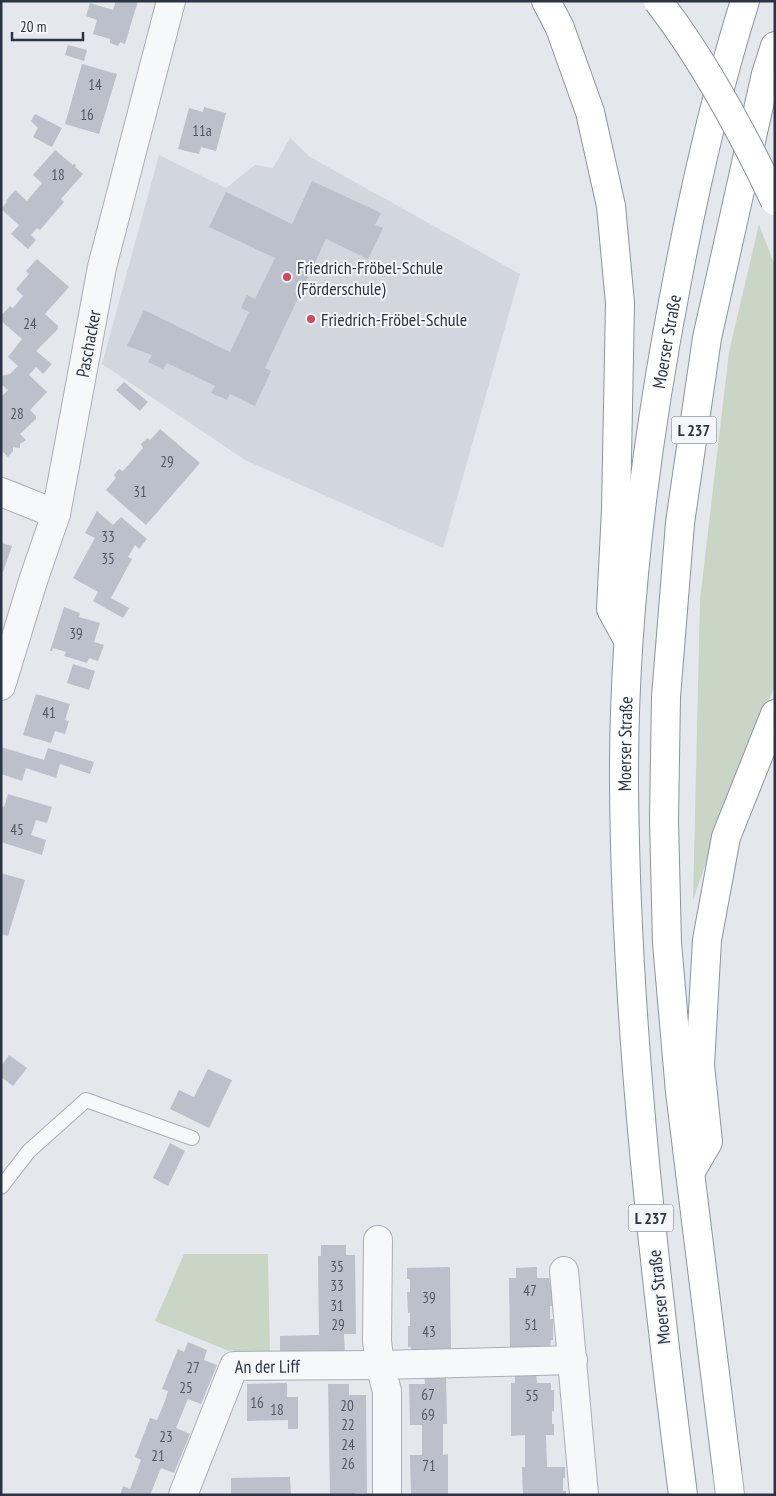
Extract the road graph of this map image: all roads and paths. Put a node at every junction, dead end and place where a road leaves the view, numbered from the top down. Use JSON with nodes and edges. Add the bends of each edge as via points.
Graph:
{"nodes":[{"id":1,"x":171,"y":1,"type":"edge"},
{"id":2,"x":546,"y":1,"type":"edge"},
{"id":3,"x":658,"y":1,"type":"edge"},
{"id":4,"x":745,"y":1,"type":"edge"},
{"id":5,"x":775,"y":46,"type":"edge"},
{"id":6,"x":775,"y":201,"type":"edge"},
{"id":7,"x":1,"y":492,"type":"edge"},
{"id":8,"x":56,"y":514,"type":"junction"},
{"id":9,"x":628,"y":640,"type":"junction"},
{"id":10,"x":1,"y":686,"type":"edge"},
{"id":11,"x":775,"y":714,"type":"edge"},
{"id":12,"x":192,"y":1138,"type":"dead end"},
{"id":13,"x":690,"y":1173,"type":"junction"},
{"id":14,"x":1,"y":1187,"type":"edge"},
{"id":15,"x":378,"y":1240,"type":"dead end"},
{"id":16,"x":564,"y":1271,"type":"dead end"},
{"id":17,"x":573,"y":1360,"type":"junction"},
{"id":18,"x":380,"y":1365,"type":"junction"},
{"id":19,"x":728,"y":1482,"type":"edge"},
{"id":20,"x":182,"y":1495,"type":"edge"},
{"id":21,"x":387,"y":1495,"type":"edge"},
{"id":22,"x":584,"y":1495,"type":"edge"},
{"id":23,"x":683,"y":1495,"type":"edge"}],
"edges":[{"from":1,"to":8,"type":"street","name":"Paschacker","via":[[102,267]]},
{"from":2,"to":9,"type":"highway","via":[[560,28],[590,112],[611,206],[620,303],[611,609]]},
{"from":3,"to":6,"type":"highway","bridge":true,"via":[[679,28],[719,93]]},
{"from":4,"to":9,"type":"highway","name":"Moerser Straße","number":"L 237","via":[[704,148],[665,343],[645,475]]},
{"from":5,"to":13,"type":"highway","number":"L 237","via":[[708,338],[680,523],[666,697],[664,820],[668,943]]},
{"from":7,"to":8,"type":"street"},
{"from":8,"to":10,"type":"street","name":"Paschacker"},
{"from":9,"to":23,"type":"highway","name":"Moerser Straße","number":"L 237","via":[[624,782],[627,940],[646,1168]]},
{"from":11,"to":13,"type":"highway","via":[[726,837],[706,940],[700,1065],[708,1142]]},
{"from":12,"to":14,"type":"lane","via":[[86,1100],[29,1151]]},
{"from":13,"to":19,"type":"highway","number":"L 237"},
{"from":15,"to":18,"type":"street"},
{"from":16,"to":17,"type":"street"},
{"from":17,"to":18,"type":"street","name":"An der Liff"},
{"from":17,"to":22,"type":"street"},
{"from":18,"to":20,"type":"street","name":"An der Liff","via":[[234,1366]]},
{"from":18,"to":21,"type":"street","via":[[387,1391]]}]}
